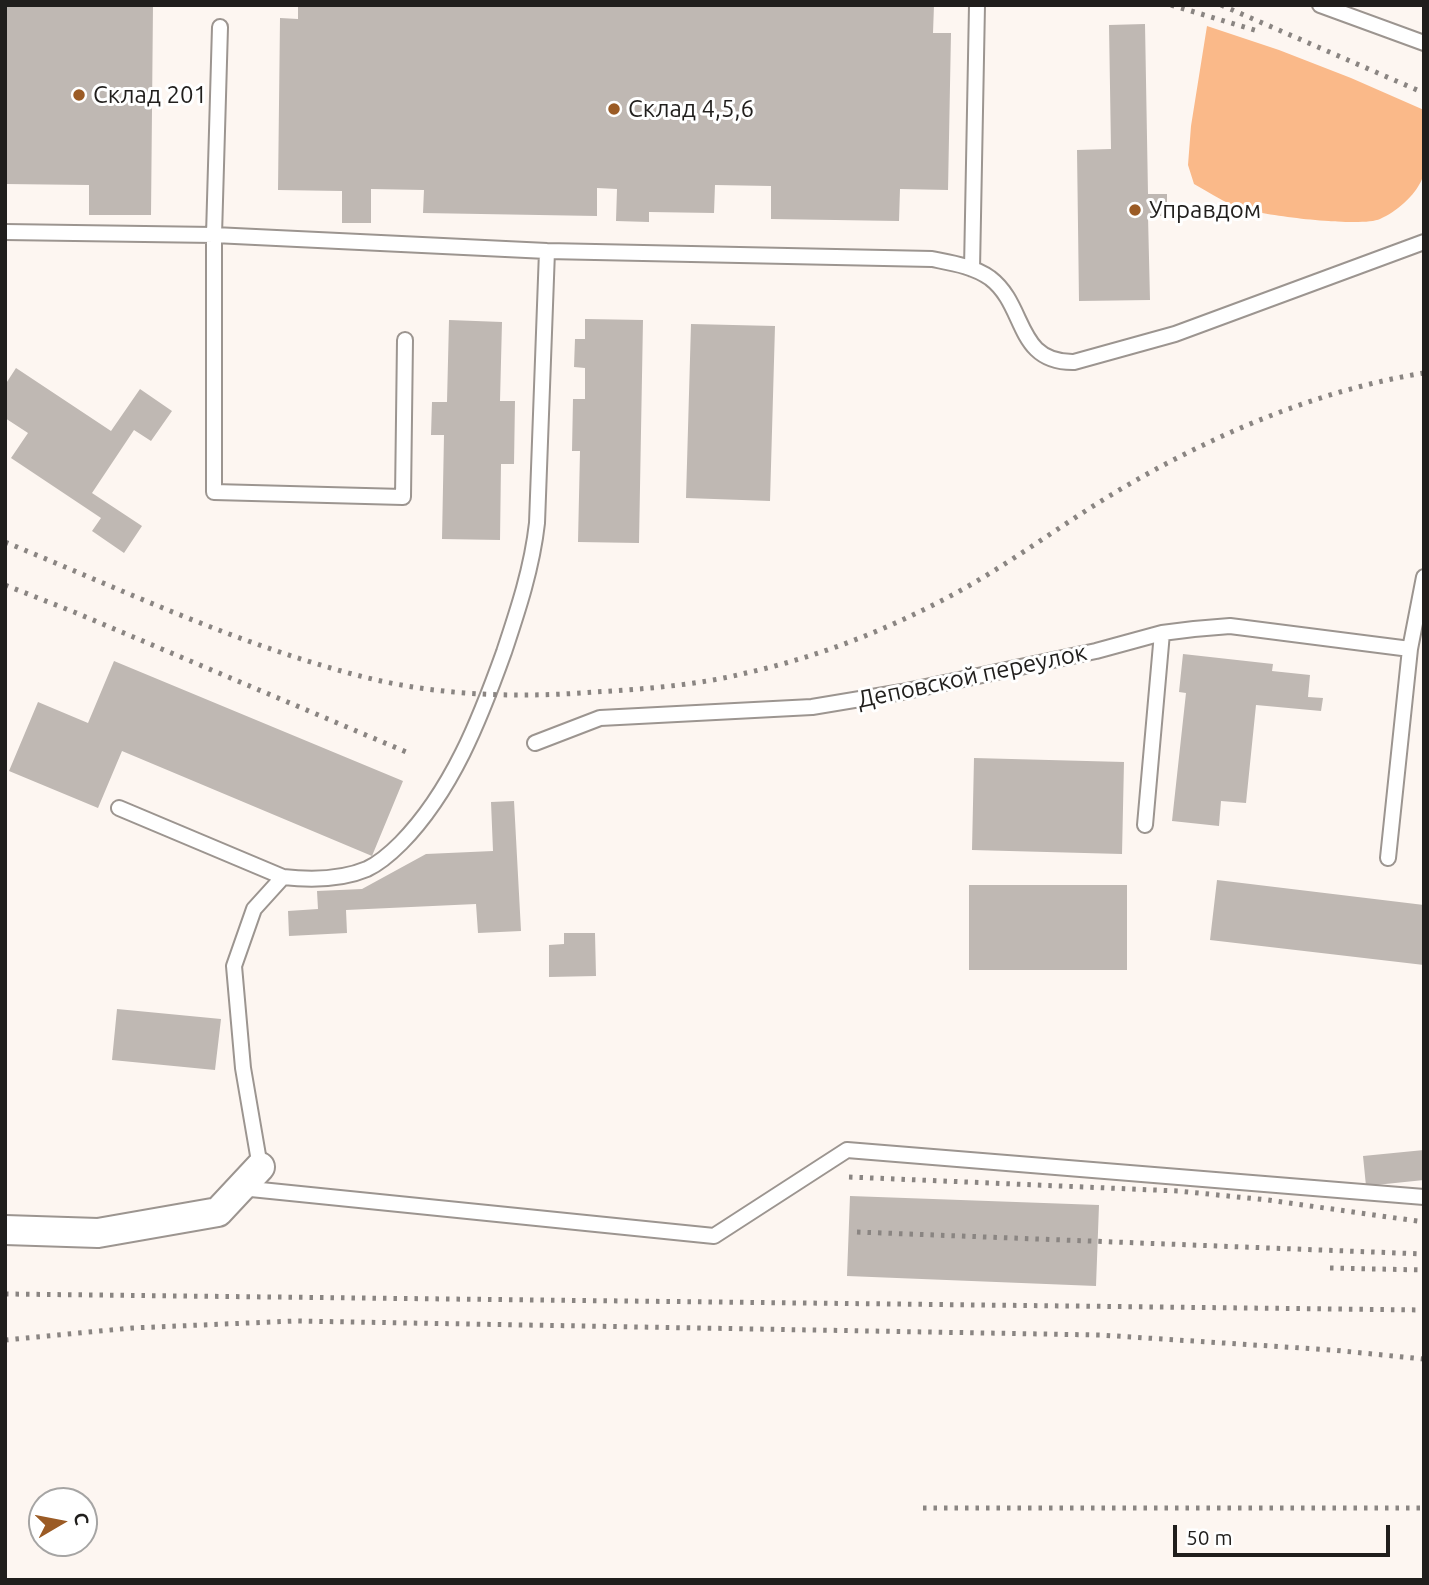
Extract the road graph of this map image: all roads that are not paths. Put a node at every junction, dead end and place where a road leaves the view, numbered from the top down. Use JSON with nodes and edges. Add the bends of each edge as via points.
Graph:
{"nodes":[{"id":1,"x":977,"y":5,"type":"edge"},
{"id":2,"x":1320,"y":5,"type":"edge"},
{"id":3,"x":220,"y":27,"type":"dead end"},
{"id":4,"x":1424,"y":43,"type":"edge"},
{"id":5,"x":5,"y":232,"type":"edge"},
{"id":6,"x":214,"y":235,"type":"junction"},
{"id":7,"x":1424,"y":243,"type":"edge"},
{"id":8,"x":547,"y":251,"type":"junction"},
{"id":9,"x":972,"y":268,"type":"junction"},
{"id":10,"x":405,"y":340,"type":"dead end"},
{"id":11,"x":1424,"y":577,"type":"edge"},
{"id":12,"x":1162,"y":634,"type":"junction"},
{"id":13,"x":1410,"y":649,"type":"junction"},
{"id":14,"x":535,"y":743,"type":"dead end"},
{"id":15,"x":119,"y":808,"type":"dead end"},
{"id":16,"x":1145,"y":825,"type":"dead end"},
{"id":17,"x":1388,"y":858,"type":"dead end"},
{"id":18,"x":283,"y":877,"type":"junction"},
{"id":19,"x":260,"y":1167,"type":"joint"},
{"id":20,"x":240,"y":1188,"type":"junction"},
{"id":21,"x":1424,"y":1197,"type":"edge"},
{"id":22,"x":5,"y":1230,"type":"edge"}],
"edges":[{"from":1,"to":9,"type":"lane"},
{"from":2,"to":4,"type":"lane"},
{"from":3,"to":6,"type":"lane"},
{"from":5,"to":6,"type":"lane"},
{"from":6,"to":8,"type":"lane"},
{"from":6,"to":10,"type":"lane","via":[[214,492],[403,497]]},
{"from":7,"to":9,"type":"lane","via":[[1175,334],[1059,363],[1031,345],[1005,295],[991,279]]},
{"from":8,"to":9,"type":"lane","via":[[932,259]]},
{"from":8,"to":18,"type":"lane","via":[[535,542],[519,608],[474,730],[424,817],[387,856],[367,869],[345,874],[310,880]]},
{"from":11,"to":13,"type":"lane"},
{"from":12,"to":13,"type":"lane","name":"Деповской переулок","via":[[1230,626]]},
{"from":12,"to":14,"type":"lane","name":"Деповской переулок","via":[[812,707],[600,718]]},
{"from":12,"to":16,"type":"lane"},
{"from":13,"to":17,"type":"lane"},
{"from":15,"to":18,"type":"lane"},
{"from":18,"to":19,"type":"lane","via":[[254,909],[234,966],[243,1068]]},
{"from":19,"to":20,"type":"street"},
{"from":20,"to":21,"type":"lane","via":[[714,1236],[847,1150]]},
{"from":20,"to":22,"type":"street","via":[[218,1212],[98,1233]]}]}
